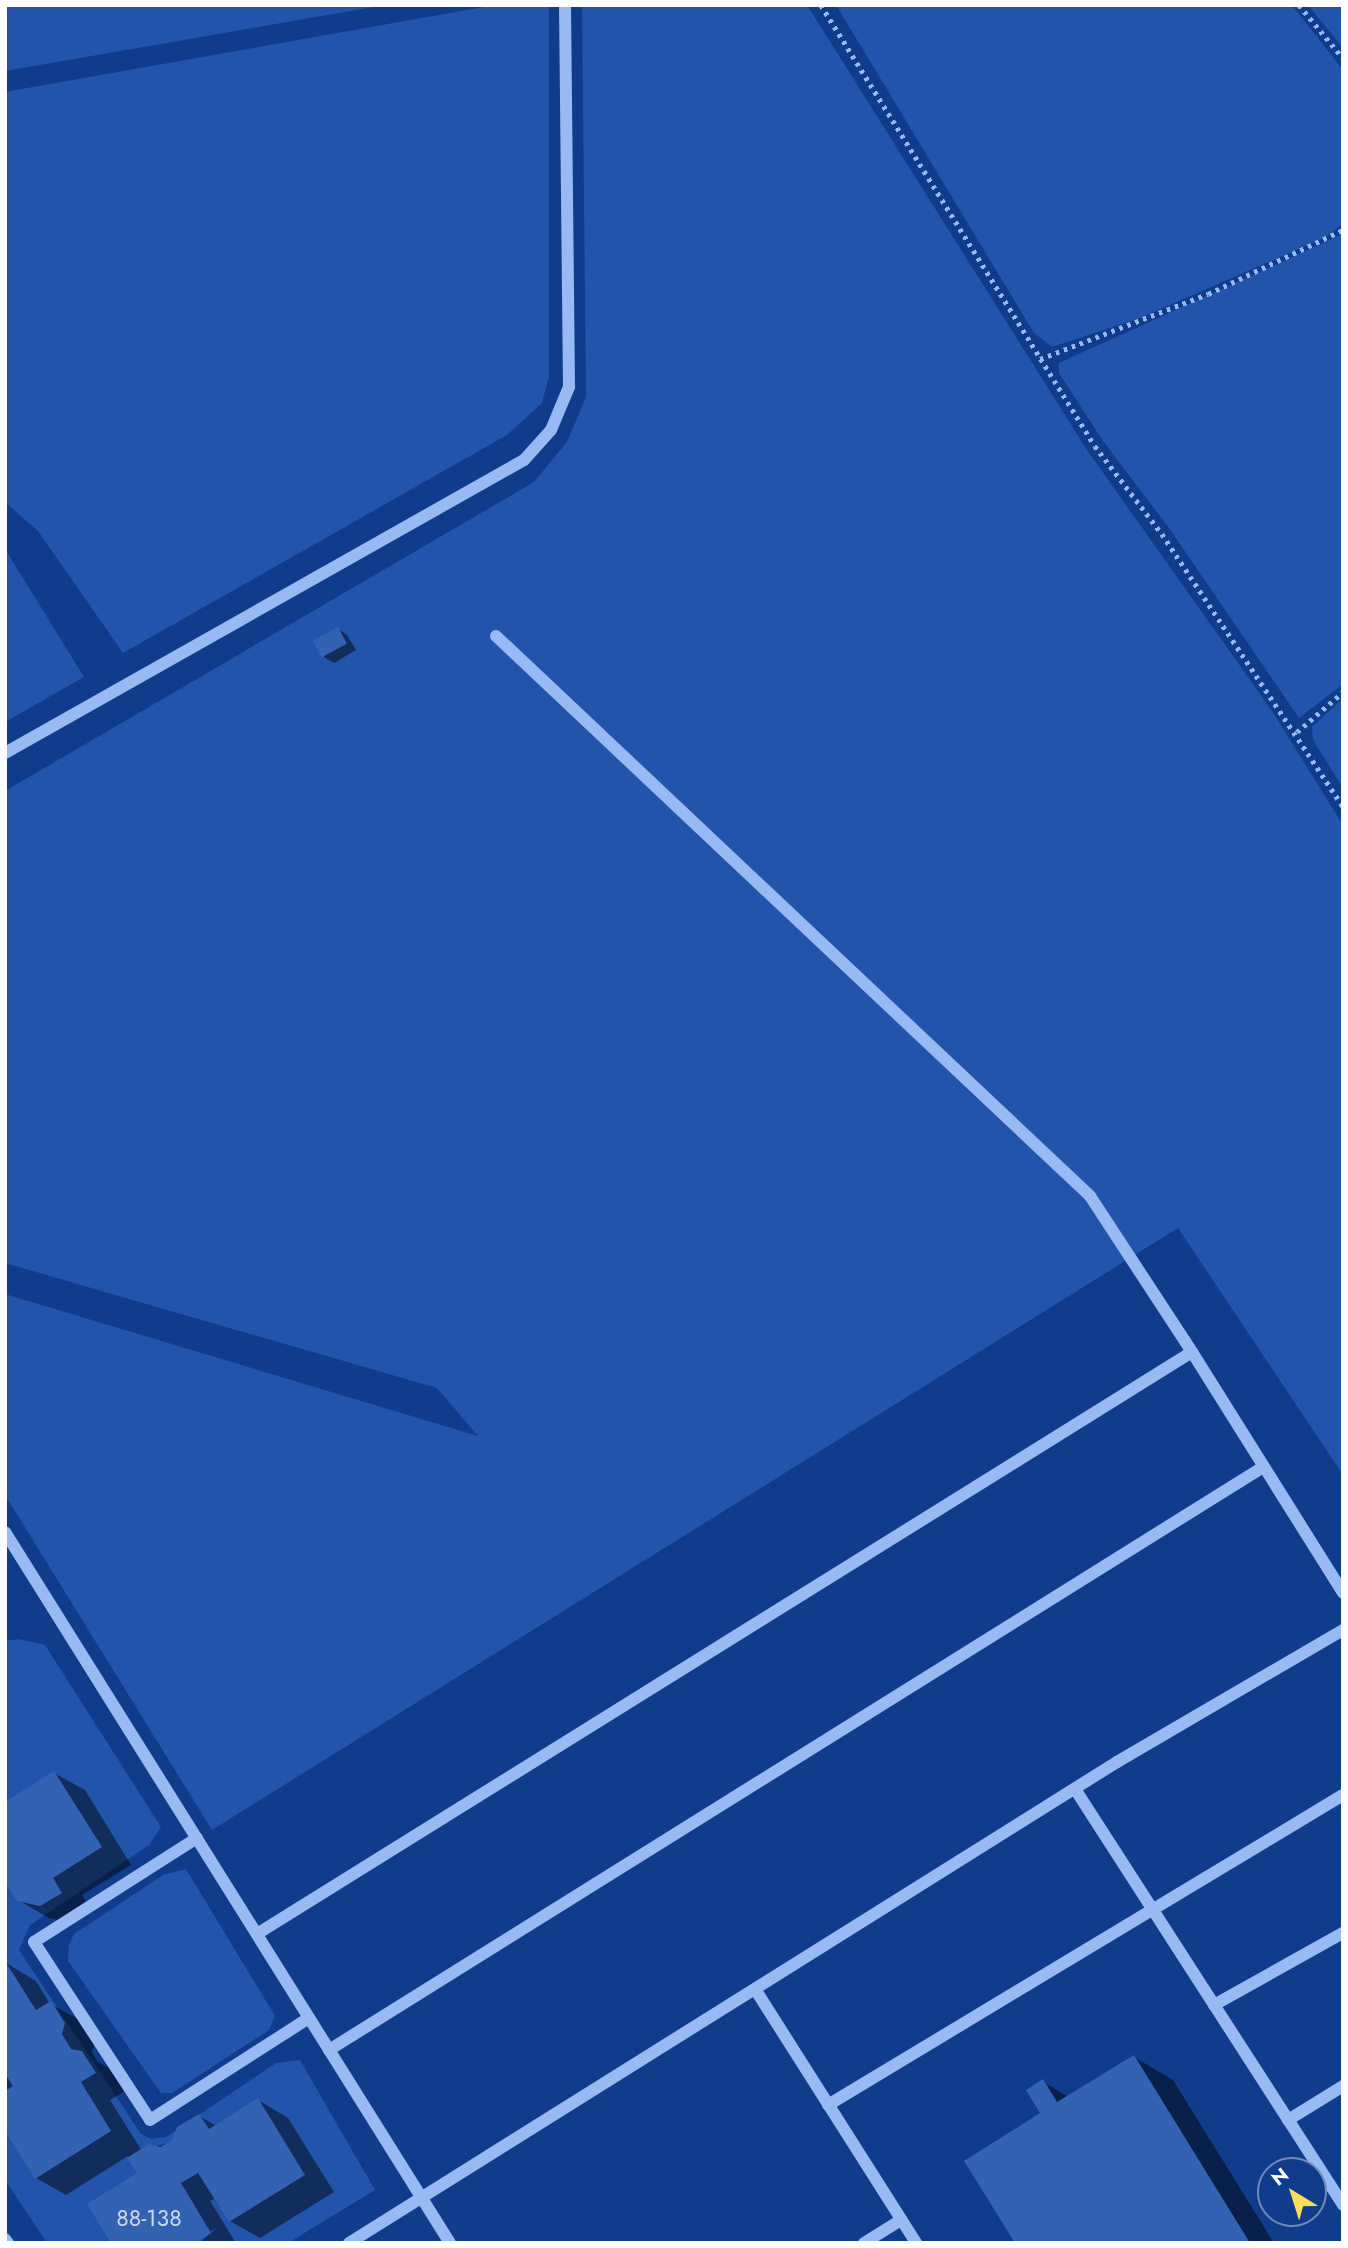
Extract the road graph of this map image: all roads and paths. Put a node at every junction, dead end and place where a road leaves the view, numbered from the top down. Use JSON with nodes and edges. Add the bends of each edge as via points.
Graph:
{"nodes":[{"id":1,"x":565,"y":5,"type":"edge"},
{"id":2,"x":821,"y":5,"type":"edge"},
{"id":3,"x":1299,"y":5,"type":"edge"},
{"id":4,"x":1343,"y":58,"type":"edge"},
{"id":5,"x":1343,"y":230,"type":"edge"},
{"id":6,"x":1040,"y":359,"type":"junction"},
{"id":7,"x":496,"y":636,"type":"dead end"},
{"id":8,"x":1343,"y":692,"type":"edge"},
{"id":9,"x":1297,"y":732,"type":"junction"},
{"id":10,"x":5,"y":753,"type":"edge"},
{"id":11,"x":1343,"y":806,"type":"edge"},
{"id":12,"x":1192,"y":1352,"type":"junction"},
{"id":13,"x":1263,"y":1466,"type":"junction"},
{"id":14,"x":5,"y":1532,"type":"edge"},
{"id":15,"x":1343,"y":1593,"type":"edge"},
{"id":16,"x":1343,"y":1630,"type":"edge"},
{"id":17,"x":1075,"y":1789,"type":"junction"},
{"id":18,"x":1343,"y":1795,"type":"edge"},
{"id":19,"x":197,"y":1838,"type":"junction"},
{"id":20,"x":1151,"y":1908,"type":"junction"},
{"id":21,"x":1343,"y":1933,"type":"edge"},
{"id":22,"x":257,"y":1934,"type":"junction"},
{"id":23,"x":755,"y":1989,"type":"junction"},
{"id":24,"x":1214,"y":2005,"type":"junction"},
{"id":25,"x":309,"y":2018,"type":"junction"},
{"id":26,"x":329,"y":2050,"type":"junction"},
{"id":27,"x":1343,"y":2086,"type":"edge"},
{"id":28,"x":828,"y":2105,"type":"junction"},
{"id":29,"x":1288,"y":2120,"type":"junction"},
{"id":30,"x":422,"y":2198,"type":"junction"},
{"id":31,"x":1343,"y":2205,"type":"edge"},
{"id":32,"x":901,"y":2220,"type":"junction"},
{"id":33,"x":349,"y":2243,"type":"edge"},
{"id":34,"x":450,"y":2243,"type":"edge"},
{"id":35,"x":864,"y":2243,"type":"edge"},
{"id":36,"x":916,"y":2243,"type":"edge"}],
"edges":[{"from":1,"to":10,"type":"lane","via":[[569,387],[551,430],[524,460]]},
{"from":2,"to":6,"type":"path"},
{"from":3,"to":4,"type":"path"},
{"from":5,"to":6,"type":"path","via":[[1208,294]]},
{"from":6,"to":9,"type":"path","via":[[1095,446],[1162,534]]},
{"from":7,"to":12,"type":"lane","via":[[1090,1196]]},
{"from":8,"to":9,"type":"path"},
{"from":9,"to":11,"type":"path"},
{"from":12,"to":13,"type":"lane"},
{"from":12,"to":22,"type":"lane"},
{"from":13,"to":15,"type":"lane"},
{"from":13,"to":26,"type":"lane"},
{"from":14,"to":19,"type":"lane"},
{"from":16,"to":17,"type":"lane"},
{"from":17,"to":20,"type":"lane"},
{"from":17,"to":23,"type":"lane"},
{"from":18,"to":20,"type":"lane"},
{"from":19,"to":22,"type":"lane"},
{"from":19,"to":25,"type":"lane","via":[[34,1942],[150,2120]]},
{"from":20,"to":24,"type":"lane"},
{"from":20,"to":28,"type":"lane"},
{"from":21,"to":24,"type":"lane"},
{"from":22,"to":25,"type":"lane"},
{"from":23,"to":28,"type":"lane"},
{"from":23,"to":30,"type":"lane"},
{"from":24,"to":29,"type":"lane"},
{"from":25,"to":26,"type":"lane"},
{"from":26,"to":30,"type":"lane"},
{"from":27,"to":29,"type":"lane"},
{"from":28,"to":32,"type":"lane"},
{"from":29,"to":31,"type":"lane"},
{"from":30,"to":33,"type":"lane"},
{"from":30,"to":34,"type":"lane"},
{"from":32,"to":35,"type":"lane"},
{"from":32,"to":36,"type":"lane"}]}
